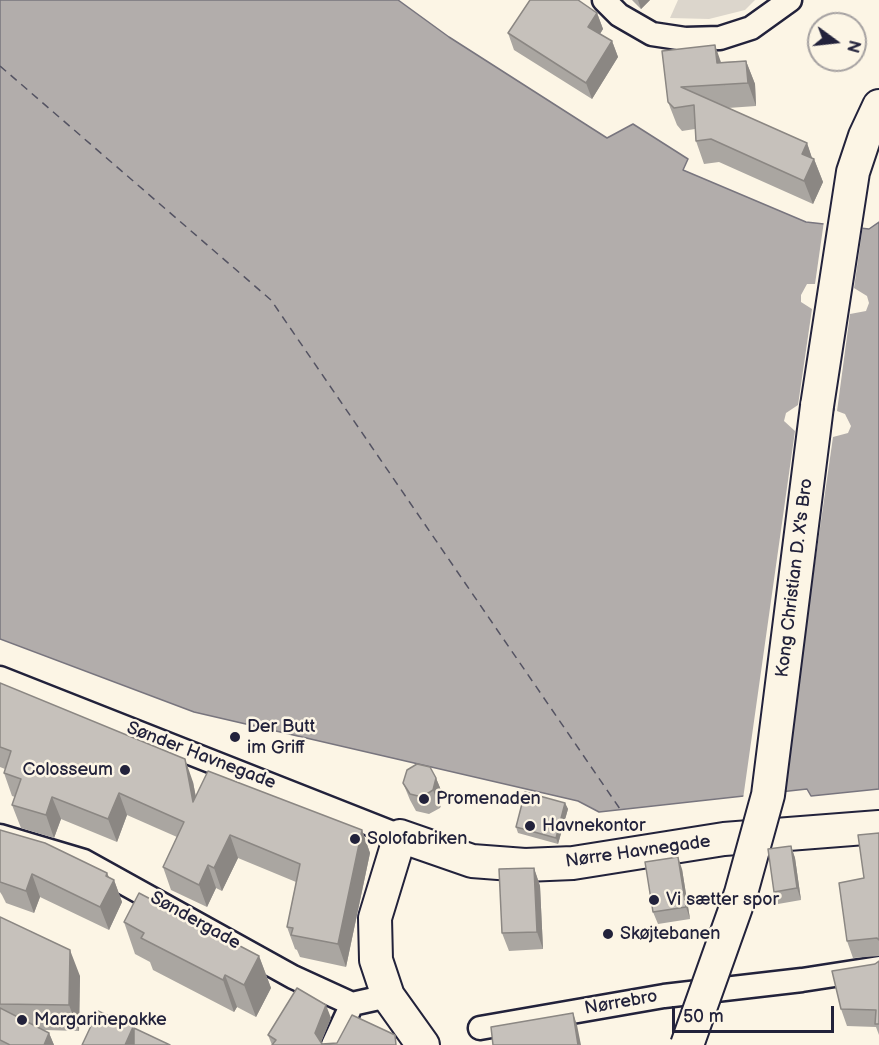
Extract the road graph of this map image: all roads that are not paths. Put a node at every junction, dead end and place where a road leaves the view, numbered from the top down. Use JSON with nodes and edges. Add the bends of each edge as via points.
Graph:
{"nodes":[{"id":1,"x":604,"y":0,"type":"edge"},
{"id":2,"x":790,"y":0,"type":"edge"},
{"id":3,"x":879,"y":106,"type":"edge"},
{"id":4,"x":0,"y":678,"type":"edge"},
{"id":5,"x":879,"y":827,"type":"edge"},
{"id":6,"x":0,"y":836,"type":"edge"},
{"id":7,"x":400,"y":836,"type":"junction"},
{"id":8,"x":879,"y":968,"type":"edge"},
{"id":9,"x":388,"y":996,"type":"junction"},
{"id":10,"x":352,"y":1004,"type":"junction"},
{"id":11,"x":480,"y":1028,"type":"dead end"},
{"id":12,"x":333,"y":1045,"type":"edge"},
{"id":13,"x":423,"y":1045,"type":"edge"},
{"id":14,"x":687,"y":1045,"type":"edge"}],
"edges":[{"from":1,"to":2,"type":"street","via":[[619,15],[652,34],[685,39],[720,38],[751,28]]},
{"from":3,"to":14,"type":"street","name":"Kong Christian D. X's Bro","bridge":true,"via":[[853,172],[833,294],[768,795],[741,893]]},
{"from":4,"to":7,"type":"street","name":"Sønder Havnegade"},
{"from":5,"to":7,"type":"street","name":"Nørre Havnegade","via":[[724,839],[573,863],[525,865],[472,861]]},
{"from":6,"to":10,"type":"street","name":"Søndergade","via":[[84,861],[293,976]]},
{"from":7,"to":9,"type":"street","via":[[375,918],[376,960]]},
{"from":8,"to":11,"type":"street","name":"Nørrebro","via":[[664,996]]},
{"from":9,"to":10,"type":"street"},
{"from":9,"to":13,"type":"street"},
{"from":10,"to":12,"type":"street"}]}
